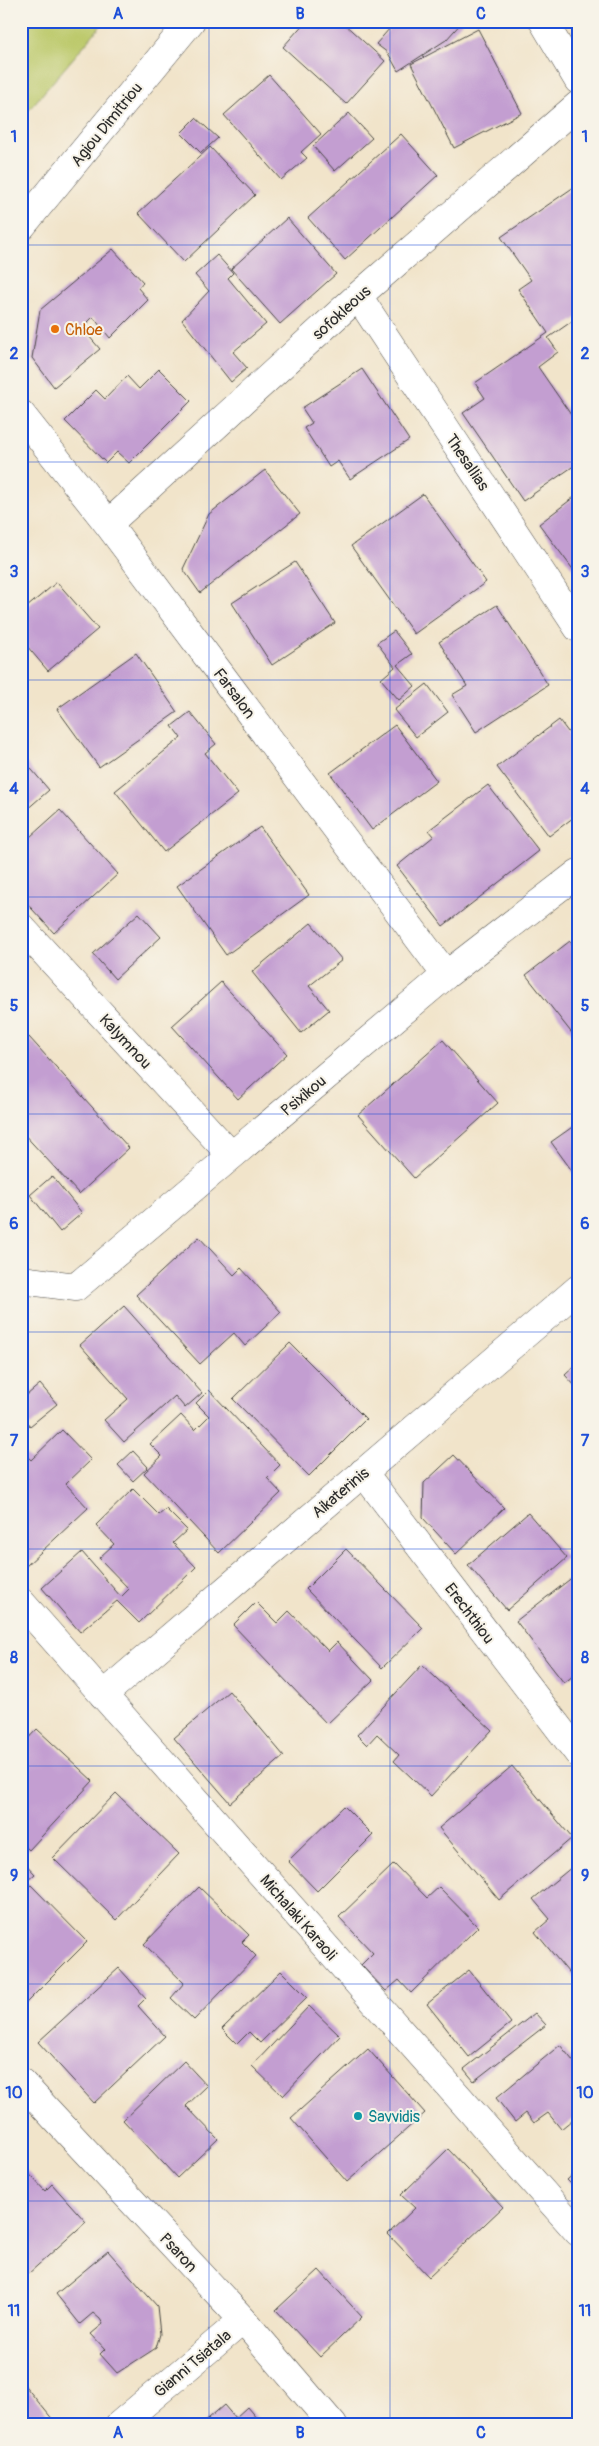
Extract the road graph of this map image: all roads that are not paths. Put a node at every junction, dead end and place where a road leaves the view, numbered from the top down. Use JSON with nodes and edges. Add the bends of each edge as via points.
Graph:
{"nodes":[{"id":1,"x":191,"y":21,"type":"edge"},
{"id":2,"x":543,"y":21,"type":"edge"},
{"id":3,"x":578,"y":80,"type":"edge"},
{"id":4,"x":578,"y":105,"type":"edge"},
{"id":5,"x":21,"y":227,"type":"edge"},
{"id":6,"x":358,"y":296,"type":"junction"},
{"id":7,"x":21,"y":414,"type":"edge"},
{"id":8,"x":108,"y":524,"type":"junction"},
{"id":9,"x":578,"y":628,"type":"edge"},
{"id":10,"x":578,"y":873,"type":"edge"},
{"id":11,"x":21,"y":927,"type":"edge"},
{"id":12,"x":446,"y":975,"type":"junction"},
{"id":13,"x":231,"y":1155,"type":"junction"},
{"id":14,"x":21,"y":1280,"type":"edge"},
{"id":15,"x":578,"y":1289,"type":"edge"},
{"id":16,"x":363,"y":1472,"type":"junction"},
{"id":17,"x":21,"y":1602,"type":"edge"},
{"id":18,"x":103,"y":1695,"type":"junction"},
{"id":19,"x":578,"y":1754,"type":"edge"},
{"id":20,"x":26,"y":2096,"type":"edge"},
{"id":21,"x":578,"y":2232,"type":"edge"},
{"id":22,"x":243,"y":2320,"type":"junction"},
{"id":23,"x":118,"y":2425,"type":"edge"},
{"id":24,"x":333,"y":2425,"type":"edge"}],
"edges":[{"from":1,"to":5,"type":"street","name":"Agiou Dimitriou"},
{"from":2,"to":3,"type":"street"},
{"from":4,"to":6,"type":"street","name":"sofokleous"},
{"from":6,"to":8,"type":"street","name":"sofokleous"},
{"from":6,"to":9,"type":"street","name":"Thesallias"},
{"from":7,"to":8,"type":"street","name":"Farsalon"},
{"from":8,"to":12,"type":"street","name":"Farsalon"},
{"from":10,"to":12,"type":"street","name":"Psixikou"},
{"from":11,"to":13,"type":"street","name":"Kalymnou"},
{"from":12,"to":13,"type":"street","name":"Psixikou"},
{"from":13,"to":14,"type":"street","name":"Psixikou","via":[[76,1287]]},
{"from":15,"to":16,"type":"street","name":"Aikaterinis"},
{"from":16,"to":18,"type":"street","name":"Aikaterinis"},
{"from":16,"to":19,"type":"street","name":"Erechthiou"},
{"from":17,"to":18,"type":"street","name":"Michalaki Karaoli"},
{"from":18,"to":21,"type":"street","name":"Michalaki Karaoli"},
{"from":20,"to":22,"type":"street","name":"Psaron"},
{"from":22,"to":23,"type":"street","name":"Gianni Tsiatala"},
{"from":22,"to":24,"type":"street","name":"Psaron"}]}
